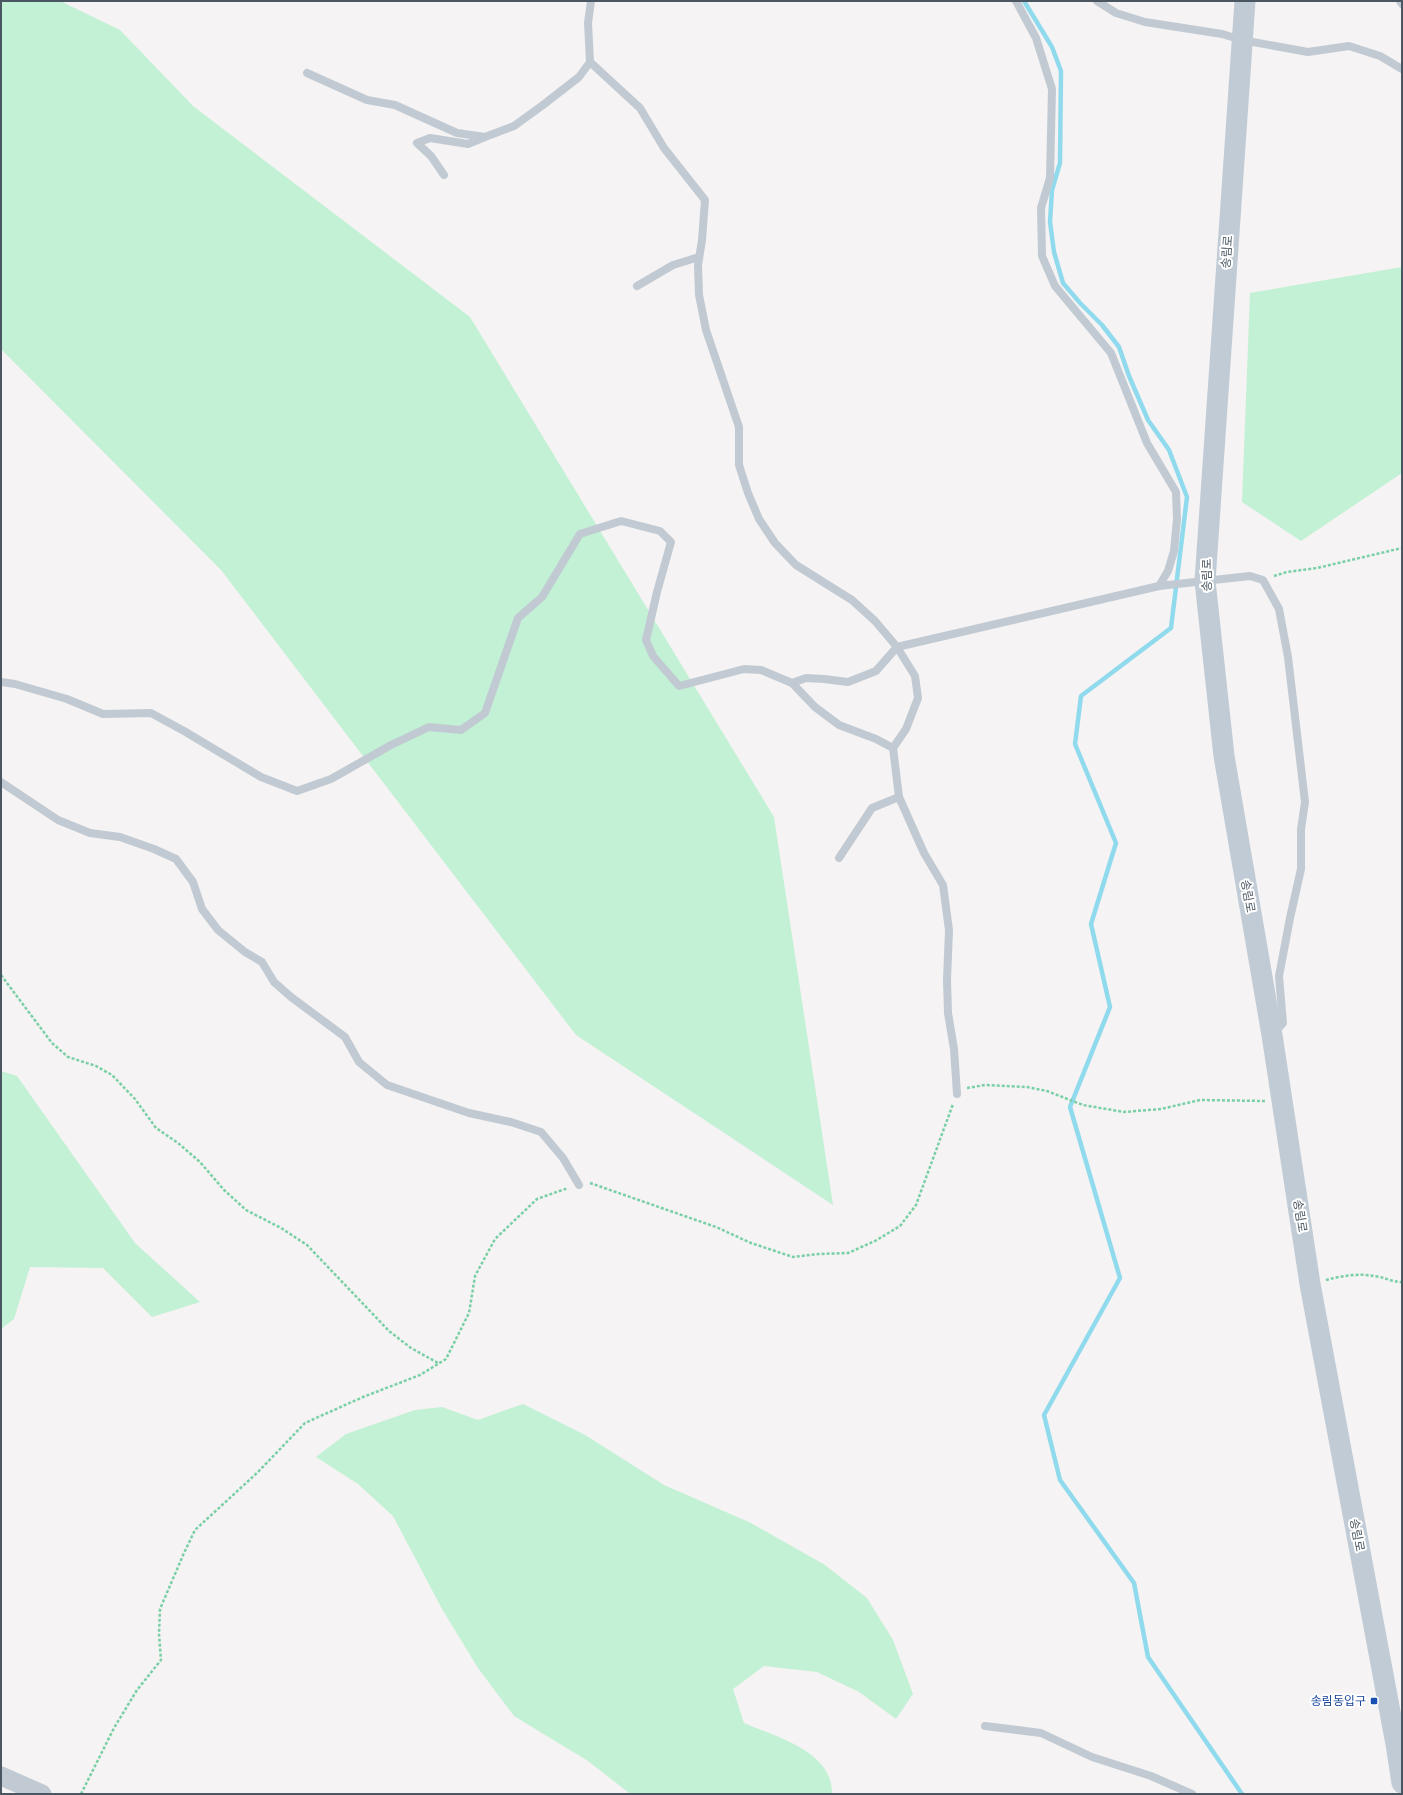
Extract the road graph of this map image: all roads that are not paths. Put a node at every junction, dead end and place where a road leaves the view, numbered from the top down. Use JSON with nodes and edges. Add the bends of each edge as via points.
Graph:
{"nodes":[{"id":1,"x":591,"y":1,"type":"edge"},
{"id":2,"x":1016,"y":1,"type":"edge"},
{"id":3,"x":1097,"y":1,"type":"edge"},
{"id":4,"x":1245,"y":1,"type":"edge"},
{"id":5,"x":1400,"y":1,"type":"edge"},
{"id":6,"x":1402,"y":4,"type":"edge"},
{"id":7,"x":1242,"y":40,"type":"junction"},
{"id":8,"x":590,"y":62,"type":"junction"},
{"id":9,"x":1402,"y":69,"type":"edge"},
{"id":10,"x":307,"y":73,"type":"dead end"},
{"id":11,"x":486,"y":137,"type":"junction"},
{"id":12,"x":444,"y":175,"type":"dead end"},
{"id":13,"x":699,"y":257,"type":"junction"},
{"id":14,"x":637,"y":286,"type":"dead end"},
{"id":15,"x":1205,"y":581,"type":"junction"},
{"id":16,"x":1159,"y":586,"type":"junction"},
{"id":17,"x":897,"y":647,"type":"junction"},
{"id":18,"x":1,"y":682,"type":"edge"},
{"id":19,"x":792,"y":683,"type":"junction"},
{"id":20,"x":893,"y":748,"type":"junction"},
{"id":21,"x":1,"y":782,"type":"edge"},
{"id":22,"x":899,"y":797,"type":"junction"},
{"id":23,"x":839,"y":858,"type":"dead end"},
{"id":24,"x":1272,"y":1035,"type":"junction"},
{"id":25,"x":957,"y":1094,"type":"road end"},
{"id":26,"x":579,"y":1185,"type":"road end"},
{"id":27,"x":985,"y":1726,"type":"dead end"},
{"id":28,"x":1,"y":1776,"type":"edge"},
{"id":29,"x":1402,"y":1783,"type":"edge"},
{"id":30,"x":42,"y":1794,"type":"edge"},
{"id":31,"x":1192,"y":1794,"type":"edge"}],
"edges":[{"from":1,"to":8,"type":"lane","via":[[588,22]]},
{"from":2,"to":16,"type":"lane","via":[[1036,38],[1052,89],[1050,178],[1041,208],[1042,256],[1055,286],[1110,353],[1147,443],[1176,492],[1174,551],[1168,571]]},
{"from":3,"to":7,"type":"lane","via":[[1116,13],[1145,22],[1222,34]]},
{"from":4,"to":7,"type":"main road","name":"송림로"},
{"from":5,"to":6,"type":"lane"},
{"from":7,"to":9,"type":"lane","via":[[1308,52],[1349,46],[1380,56]]},
{"from":7,"to":15,"type":"main road","name":"송림로"},
{"from":8,"to":11,"type":"lane","via":[[579,77],[514,126]]},
{"from":8,"to":13,"type":"lane","via":[[640,108],[664,148],[705,200]]},
{"from":10,"to":11,"type":"lane","via":[[367,100],[395,105],[457,133]]},
{"from":11,"to":12,"type":"lane","via":[[468,144],[430,138],[416,143],[431,156]]},
{"from":13,"to":14,"type":"lane","via":[[673,265]]},
{"from":13,"to":17,"type":"lane","via":[[698,295],[739,427],[739,465],[759,519],[775,543],[796,565],[852,600],[875,621]]},
{"from":15,"to":16,"type":"lane"},
{"from":15,"to":24,"type":"main road","name":"송림로","via":[[1224,756]]},
{"from":15,"to":24,"type":"lane","via":[[1250,576],[1263,580],[1279,609],[1284,636],[1305,802],[1301,829],[1301,869],[1279,976],[1283,1022]]},
{"from":16,"to":17,"type":"lane"},
{"from":17,"to":19,"type":"lane","via":[[876,671],[848,682],[806,678]]},
{"from":17,"to":20,"type":"lane","via":[[915,676],[918,698],[906,729]]},
{"from":18,"to":19,"type":"lane","via":[[67,700],[103,714],[151,713],[261,777],[297,791],[331,779],[428,727],[461,730],[485,713],[518,618],[542,597],[580,534],[621,521],[660,531],[671,542],[646,640],[653,656],[679,686],[744,669],[761,670]]},
{"from":19,"to":20,"type":"lane","via":[[815,707],[839,725]]},
{"from":20,"to":22,"type":"lane"},
{"from":21,"to":26,"type":"lane","via":[[58,820],[90,834],[120,837],[176,860],[193,882],[202,909],[218,930],[262,962],[274,982],[291,997],[345,1037],[359,1062],[387,1085],[469,1113],[511,1122],[541,1132],[563,1158]]},
{"from":22,"to":23,"type":"lane","via":[[872,808]]},
{"from":22,"to":25,"type":"lane","via":[[924,853],[943,885],[949,930],[948,1013]]},
{"from":24,"to":29,"type":"main road","name":"송림로","via":[[1310,1284]]},
{"from":27,"to":31,"type":"lane","via":[[1041,1733],[1092,1757],[1151,1776]]},
{"from":28,"to":30,"type":"street"}]}
